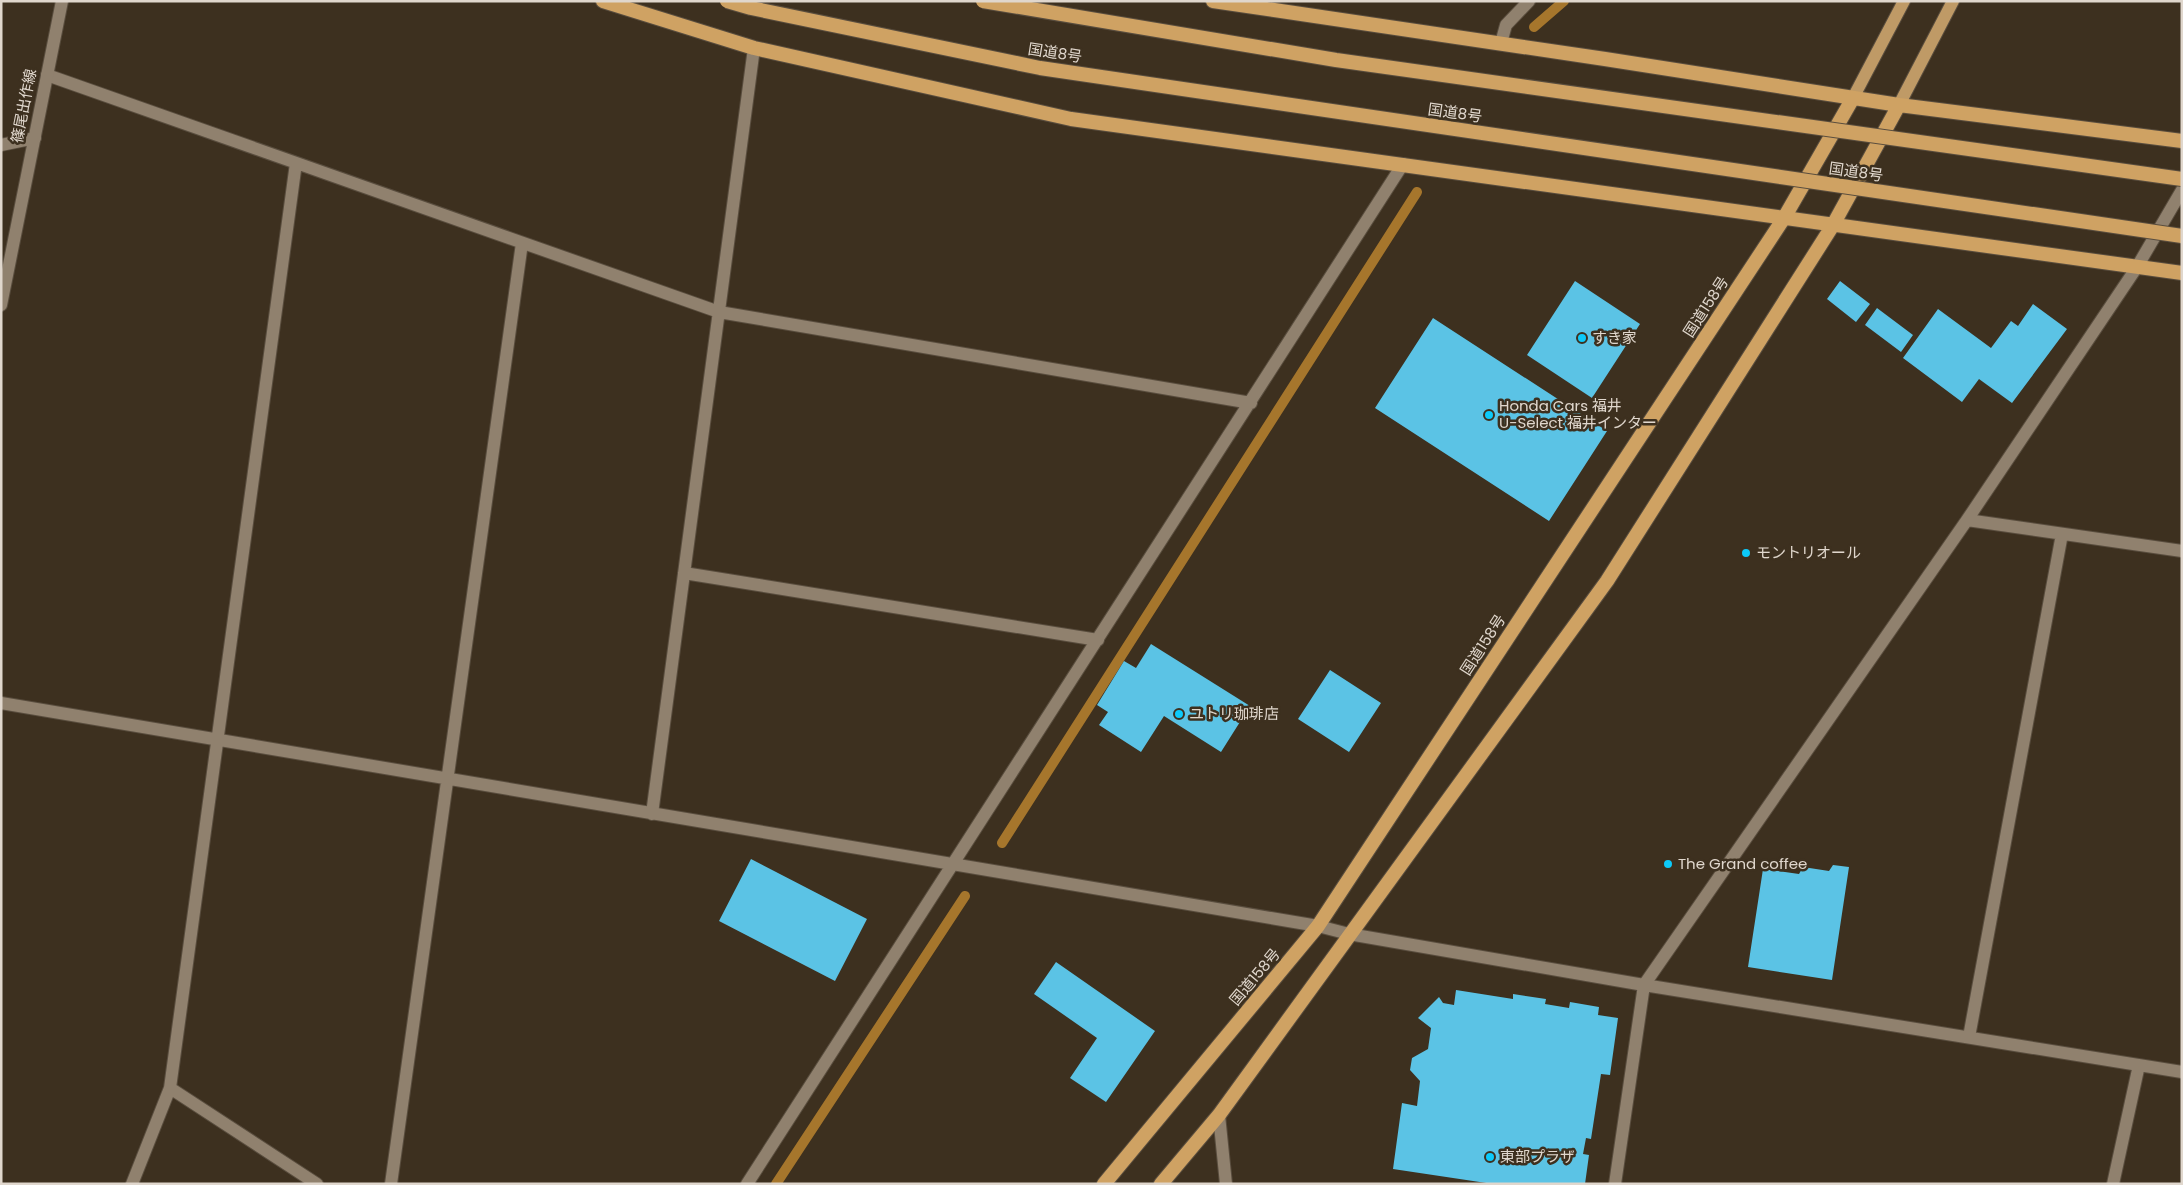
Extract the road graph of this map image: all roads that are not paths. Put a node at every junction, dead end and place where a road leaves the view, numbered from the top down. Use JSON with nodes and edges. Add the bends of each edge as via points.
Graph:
{"nodes":[{"id":1,"x":62,"y":1,"type":"edge"},
{"id":2,"x":602,"y":1,"type":"edge"},
{"id":3,"x":728,"y":1,"type":"edge"},
{"id":4,"x":983,"y":1,"type":"edge"},
{"id":5,"x":1213,"y":1,"type":"edge"},
{"id":6,"x":1529,"y":1,"type":"edge"},
{"id":7,"x":1904,"y":1,"type":"edge"},
{"id":8,"x":1953,"y":1,"type":"edge"},
{"id":9,"x":1501,"y":44,"type":"junction"},
{"id":10,"x":754,"y":48,"type":"junction"},
{"id":11,"x":47,"y":75,"type":"junction"},
{"id":12,"x":1853,"y":98,"type":"junction"},
{"id":13,"x":1899,"y":105,"type":"junction"},
{"id":14,"x":34,"y":138,"type":"junction"},
{"id":15,"x":2182,"y":141,"type":"edge"},
{"id":16,"x":1,"y":145,"type":"edge"},
{"id":17,"x":296,"y":163,"type":"junction"},
{"id":18,"x":1403,"y":164,"type":"junction"},
{"id":19,"x":2182,"y":179,"type":"edge"},
{"id":20,"x":2182,"y":190,"type":"edge"},
{"id":21,"x":1784,"y":218,"type":"junction"},
{"id":22,"x":1833,"y":225,"type":"junction"},
{"id":23,"x":2182,"y":236,"type":"edge"},
{"id":24,"x":522,"y":243,"type":"junction"},
{"id":25,"x":2137,"y":267,"type":"junction"},
{"id":26,"x":2182,"y":273,"type":"edge"},
{"id":27,"x":1,"y":306,"type":"edge"},
{"id":28,"x":719,"y":312,"type":"junction"},
{"id":29,"x":1251,"y":403,"type":"junction"},
{"id":30,"x":1967,"y":520,"type":"junction"},
{"id":31,"x":2062,"y":534,"type":"junction"},
{"id":32,"x":2182,"y":551,"type":"edge"},
{"id":33,"x":684,"y":573,"type":"junction"},
{"id":34,"x":1098,"y":640,"type":"junction"},
{"id":35,"x":1,"y":703,"type":"edge"},
{"id":36,"x":217,"y":740,"type":"junction"},
{"id":37,"x":448,"y":779,"type":"junction"},
{"id":38,"x":652,"y":814,"type":"junction"},
{"id":39,"x":951,"y":865,"type":"junction"},
{"id":40,"x":1318,"y":926,"type":"junction"},
{"id":41,"x":1349,"y":934,"type":"junction"},
{"id":42,"x":1644,"y":985,"type":"junction"},
{"id":43,"x":1969,"y":1037,"type":"junction"},
{"id":44,"x":2139,"y":1065,"type":"junction"},
{"id":45,"x":2182,"y":1072,"type":"edge"},
{"id":46,"x":170,"y":1088,"type":"junction"},
{"id":47,"x":1219,"y":1116,"type":"junction"},
{"id":48,"x":132,"y":1184,"type":"edge"},
{"id":49,"x":317,"y":1184,"type":"edge"},
{"id":50,"x":391,"y":1184,"type":"edge"},
{"id":51,"x":747,"y":1184,"type":"edge"},
{"id":52,"x":1104,"y":1184,"type":"edge"},
{"id":53,"x":1161,"y":1184,"type":"edge"},
{"id":54,"x":1226,"y":1184,"type":"edge"},
{"id":55,"x":1615,"y":1184,"type":"edge"},
{"id":56,"x":2113,"y":1184,"type":"edge"}],
"edges":[{"from":1,"to":11,"type":"street","name":"篠尾出作線"},
{"from":2,"to":10,"type":"highway"},
{"from":3,"to":23,"type":"highway","name":"国道8号","bridge":true,"via":[[1040,68]]},
{"from":4,"to":19,"type":"highway","bridge":true,"via":[[1336,60]]},
{"from":5,"to":9,"type":"highway"},
{"from":6,"to":9,"type":"street","via":[[1506,25]]},
{"from":7,"to":12,"type":"main road"},
{"from":8,"to":13,"type":"main road"},
{"from":9,"to":12,"type":"highway"},
{"from":10,"to":18,"type":"highway","via":[[1070,119]]},
{"from":10,"to":28,"type":"street"},
{"from":11,"to":14,"type":"street","name":"篠尾出作線"},
{"from":11,"to":17,"type":"street"},
{"from":12,"to":13,"type":"highway"},
{"from":12,"to":21,"type":"highway","name":"国道158号"},
{"from":13,"to":15,"type":"highway"},
{"from":13,"to":22,"type":"highway"},
{"from":14,"to":16,"type":"street"},
{"from":14,"to":27,"type":"street","name":"篠尾出作線"},
{"from":17,"to":24,"type":"street"},
{"from":17,"to":36,"type":"street"},
{"from":18,"to":21,"type":"highway"},
{"from":18,"to":29,"type":"street"},
{"from":20,"to":25,"type":"street"},
{"from":21,"to":22,"type":"highway"},
{"from":21,"to":40,"type":"highway","name":"国道158号"},
{"from":22,"to":25,"type":"highway"},
{"from":22,"to":41,"type":"highway","via":[[1607,581]]},
{"from":24,"to":28,"type":"street"},
{"from":24,"to":37,"type":"street"},
{"from":25,"to":26,"type":"highway"},
{"from":25,"to":30,"type":"street"},
{"from":28,"to":29,"type":"street"},
{"from":28,"to":33,"type":"street"},
{"from":29,"to":34,"type":"street"},
{"from":30,"to":31,"type":"street"},
{"from":30,"to":42,"type":"street"},
{"from":31,"to":32,"type":"street"},
{"from":31,"to":43,"type":"street"},
{"from":33,"to":34,"type":"street"},
{"from":33,"to":38,"type":"street"},
{"from":34,"to":39,"type":"street"},
{"from":35,"to":36,"type":"street"},
{"from":36,"to":37,"type":"street"},
{"from":36,"to":46,"type":"street"},
{"from":37,"to":38,"type":"street"},
{"from":37,"to":50,"type":"street"},
{"from":38,"to":39,"type":"street"},
{"from":39,"to":40,"type":"street"},
{"from":39,"to":51,"type":"street"},
{"from":40,"to":41,"type":"street"},
{"from":40,"to":52,"type":"highway","name":"国道158号"},
{"from":41,"to":42,"type":"street"},
{"from":41,"to":47,"type":"highway"},
{"from":42,"to":43,"type":"street"},
{"from":42,"to":55,"type":"street"},
{"from":43,"to":44,"type":"street"},
{"from":44,"to":45,"type":"street"},
{"from":44,"to":56,"type":"street"},
{"from":46,"to":48,"type":"street"},
{"from":46,"to":49,"type":"street"},
{"from":47,"to":53,"type":"highway"},
{"from":47,"to":54,"type":"street"}]}
